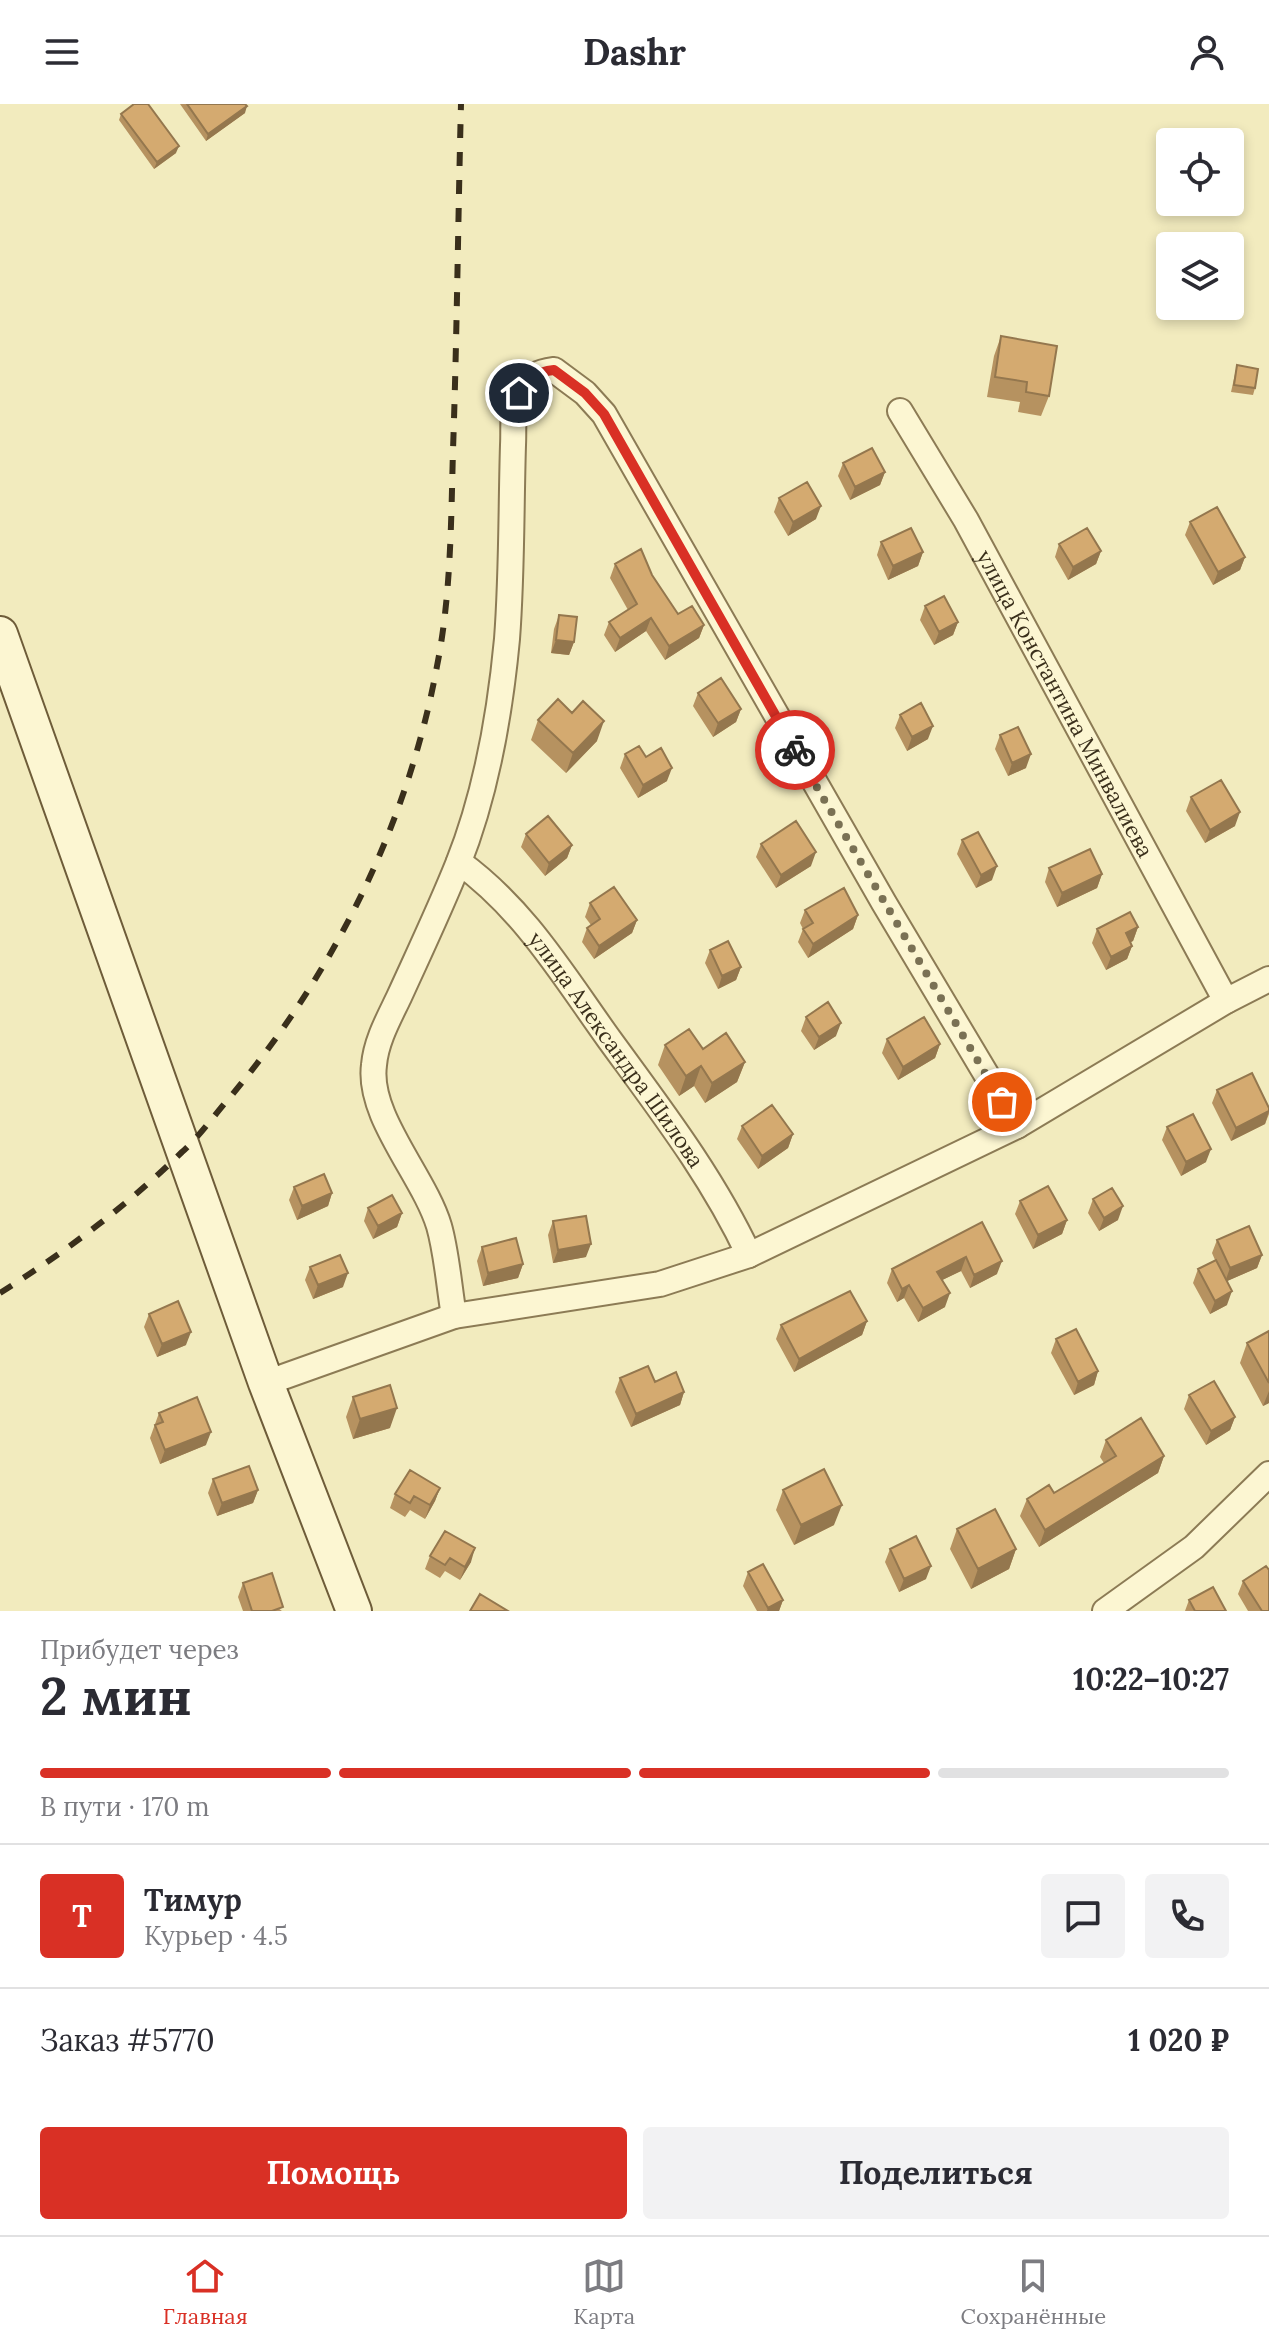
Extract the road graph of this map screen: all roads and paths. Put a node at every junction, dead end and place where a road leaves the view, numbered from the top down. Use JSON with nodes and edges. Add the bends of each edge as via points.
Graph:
{"nodes":[{"id":1,"x":900,"y":411,"type":"dead end"},
{"id":2,"x":0,"y":634,"type":"edge"},
{"id":3,"x":459,"y":862,"type":"junction"},
{"id":4,"x":1269,"y":979,"type":"edge"},
{"id":5,"x":1226,"y":1001,"type":"junction"},
{"id":6,"x":1017,"y":1126,"type":"junction"},
{"id":7,"x":749,"y":1255,"type":"junction"},
{"id":8,"x":454,"y":1316,"type":"junction"},
{"id":9,"x":266,"y":1383,"type":"junction"},
{"id":10,"x":1269,"y":1474,"type":"edge"},
{"id":11,"x":354,"y":1611,"type":"edge"},
{"id":12,"x":1105,"y":1611,"type":"edge"}],
"edges":[{"from":1,"to":5,"type":"street","name":"улица Константина Минвалиева","via":[[973,533]]},
{"from":2,"to":9,"type":"main road"},
{"from":3,"to":6,"type":"street","via":[[496,719],[512,568],[513,414],[527,380],[554,370],[604,414]]},
{"from":3,"to":7,"type":"street","name":"улица Александра Шилова","via":[[495,888],[526,924],[690,1151],[725,1204]]},
{"from":3,"to":8,"type":"street","via":[[374,1064],[374,1092],[439,1226]]},
{"from":4,"to":5,"type":"street"},
{"from":5,"to":6,"type":"street"},
{"from":6,"to":7,"type":"street"},
{"from":7,"to":8,"type":"street","via":[[660,1284]]},
{"from":8,"to":9,"type":"street"},
{"from":9,"to":11,"type":"main road"},
{"from":10,"to":12,"type":"street","via":[[1194,1547]]}]}
